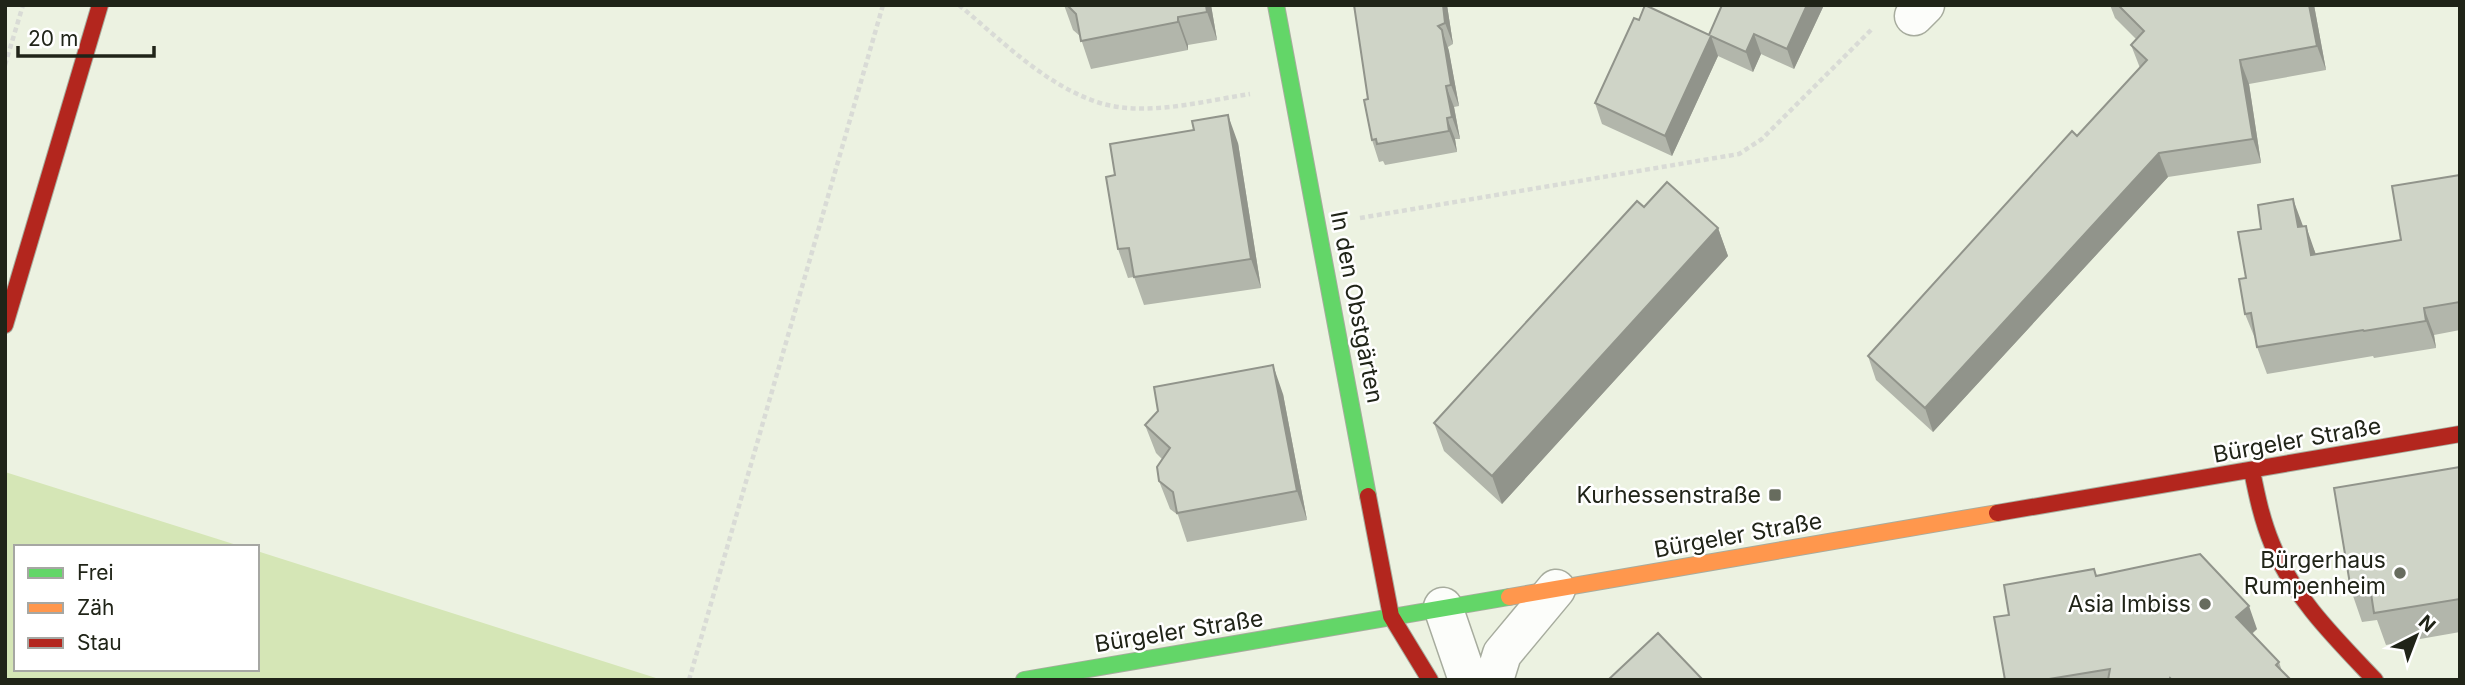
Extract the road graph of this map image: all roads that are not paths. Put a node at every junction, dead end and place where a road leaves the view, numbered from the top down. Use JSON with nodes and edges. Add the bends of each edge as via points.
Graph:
{"nodes":[{"id":1,"x":100,"y":5,"type":"edge"},
{"id":2,"x":1276,"y":5,"type":"edge"},
{"id":3,"x":5,"y":325,"type":"edge"},
{"id":4,"x":2460,"y":434,"type":"edge"},
{"id":5,"x":2252,"y":471,"type":"junction"},
{"id":6,"x":1556,"y":589,"type":"junction"},
{"id":7,"x":1443,"y":607,"type":"junction"},
{"id":8,"x":1391,"y":616,"type":"junction"},
{"id":9,"x":1024,"y":680,"type":"edge"},
{"id":10,"x":1430,"y":680,"type":"edge"},
{"id":11,"x":1468,"y":680,"type":"edge"},
{"id":12,"x":1494,"y":680,"type":"edge"},
{"id":13,"x":2375,"y":680,"type":"edge"}],
"edges":[{"from":1,"to":3,"type":"street"},
{"from":2,"to":8,"type":"street","name":"In den Obstgärten"},
{"from":4,"to":5,"type":"street","name":"Bürgeler Straße"},
{"from":5,"to":6,"type":"street","name":"Bürgeler Straße"},
{"from":5,"to":13,"type":"street","via":[[2263,522],[2288,578],[2320,623]]},
{"from":6,"to":7,"type":"street","name":"Bürgeler Straße"},
{"from":6,"to":12,"type":"street","via":[[1503,654]]},
{"from":7,"to":8,"type":"street","name":"Bürgeler Straße"},
{"from":7,"to":11,"type":"street"},
{"from":8,"to":9,"type":"street","name":"Bürgeler Straße"},
{"from":8,"to":10,"type":"street"}]}
